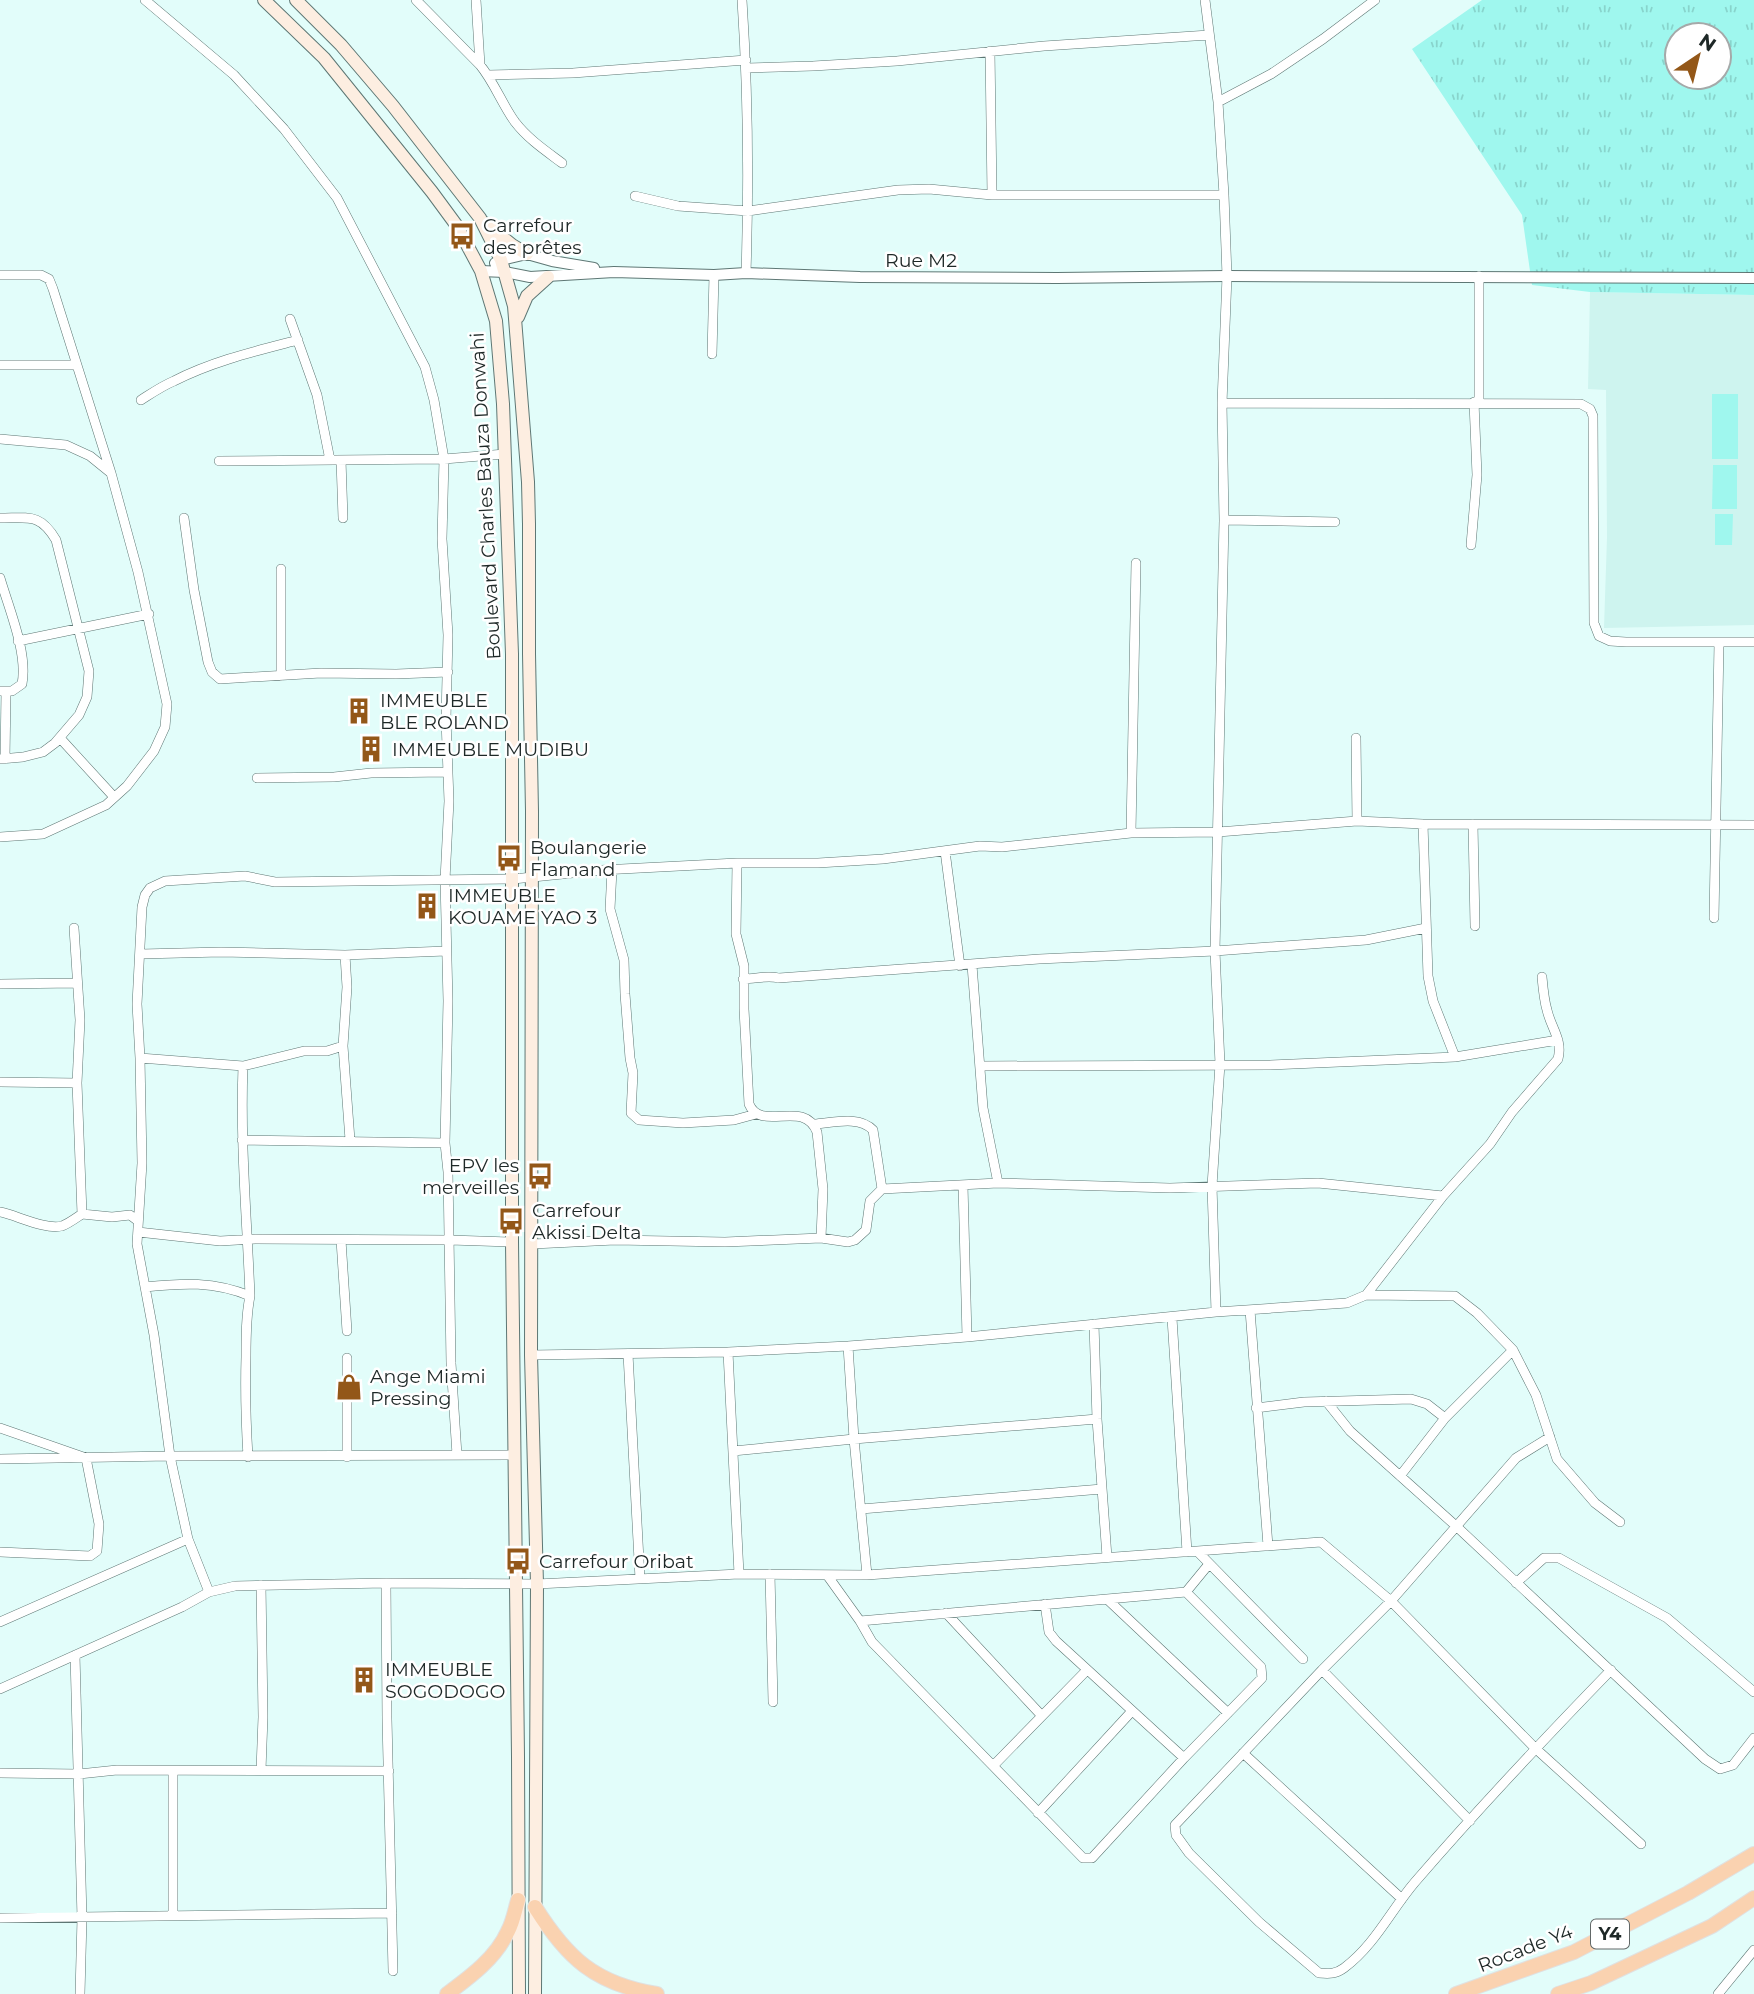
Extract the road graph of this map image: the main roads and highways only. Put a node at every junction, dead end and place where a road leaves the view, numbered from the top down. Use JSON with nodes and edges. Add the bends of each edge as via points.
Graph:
{"nodes":[{"id":1,"x":264,"y":0,"type":"edge"},
{"id":2,"x":296,"y":0,"type":"edge"},
{"id":3,"x":480,"y":219,"type":"junction"},
{"id":4,"x":527,"y":254,"type":"road end"},
{"id":5,"x":548,"y":277,"type":"road end"},
{"id":6,"x":516,"y":324,"type":"junction"},
{"id":7,"x":1754,"y":1854,"type":"edge"},
{"id":8,"x":1754,"y":1898,"type":"edge"},
{"id":9,"x":518,"y":1900,"type":"junction"},
{"id":10,"x":535,"y":1907,"type":"junction"},
{"id":11,"x":516,"y":1993,"type":"edge"},
{"id":12,"x":540,"y":1993,"type":"edge"},
{"id":13,"x":447,"y":1994,"type":"edge"},
{"id":14,"x":657,"y":1994,"type":"edge"},
{"id":15,"x":1456,"y":1994,"type":"edge"},
{"id":16,"x":1558,"y":1994,"type":"edge"}],
"edges":[{"from":1,"to":9,"type":"main road","name":"Boulevard Charles Bauza Donwahi","via":[[324,58],[457,226],[481,271],[496,321],[512,654]]},
{"from":2,"to":3,"type":"main road","name":"Boulevard Charles Bauza Donwahi","via":[[393,106]]},
{"from":3,"to":4,"type":"main road"},
{"from":3,"to":6,"type":"main road","name":"Boulevard Charles Bauza Donwahi","via":[[503,266]]},
{"from":5,"to":6,"type":"main road","via":[[527,296]]},
{"from":6,"to":10,"type":"main road","name":"Boulevard Charles Bauza Donwahi","via":[[528,482],[531,1355],[537,1584]]},
{"from":7,"to":15,"type":"highway","name":"Rocade Y4","number":"Y4","via":[[1574,1952]]},
{"from":8,"to":16,"type":"highway","number":"Y4","via":[[1712,1926]]},
{"from":9,"to":11,"type":"main road","name":"Boulevard Charles Bauza Donwahi"},
{"from":9,"to":13,"type":"highway","via":[[498,1949]]},
{"from":10,"to":12,"type":"main road","name":"Boulevard Charles Bauza Donwahi"},
{"from":10,"to":14,"type":"highway","via":[[572,1956],[596,1974]]},
{"from":11,"to":12,"type":"main road"}]}
